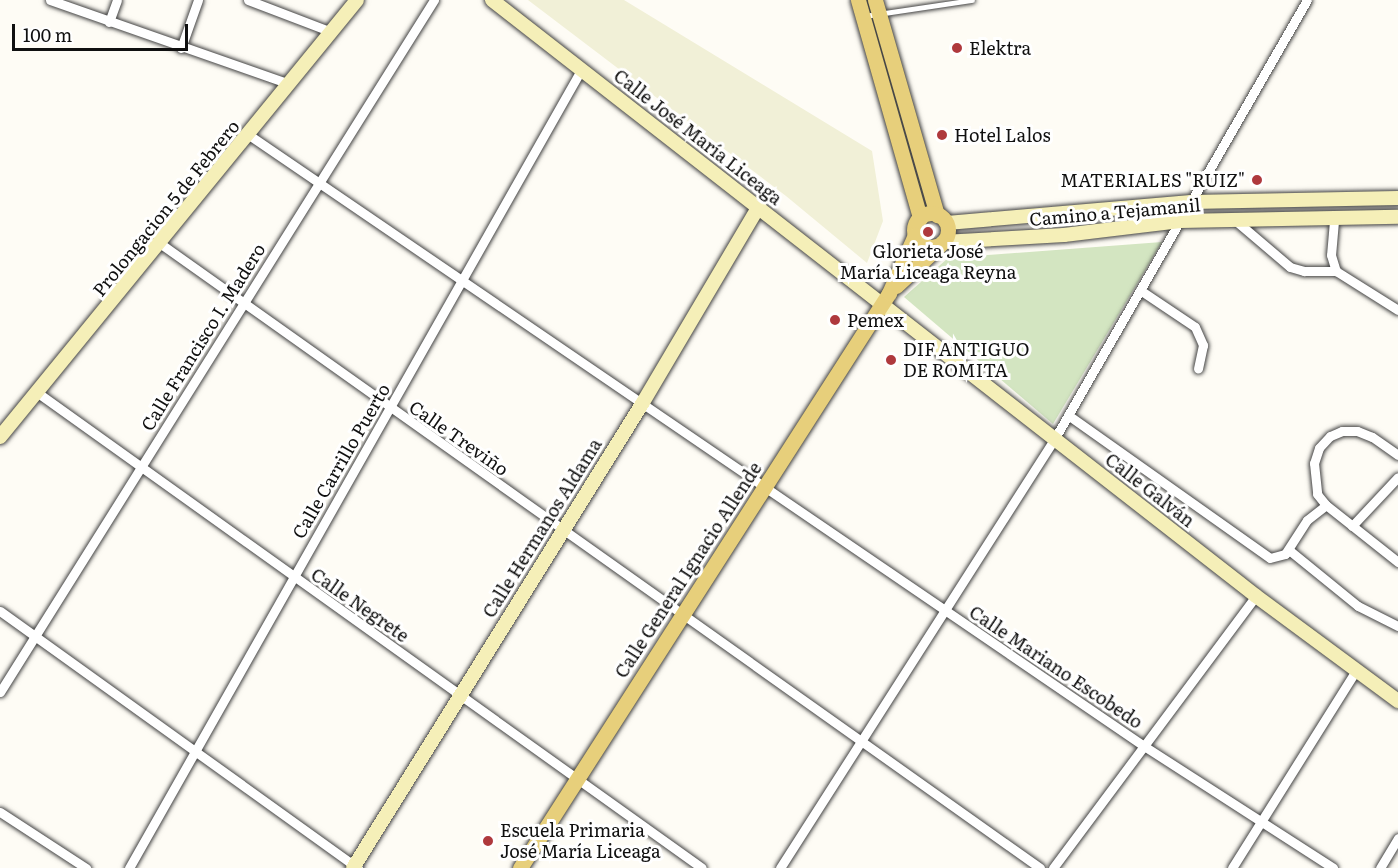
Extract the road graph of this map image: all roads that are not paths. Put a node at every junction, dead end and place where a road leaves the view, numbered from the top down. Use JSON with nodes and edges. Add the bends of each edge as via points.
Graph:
{"nodes":[{"id":1,"x":50,"y":0,"type":"edge"},
{"id":2,"x":117,"y":0,"type":"edge"},
{"id":3,"x":198,"y":0,"type":"edge"},
{"id":4,"x":248,"y":0,"type":"edge"},
{"id":5,"x":357,"y":0,"type":"edge"},
{"id":6,"x":434,"y":0,"type":"edge"},
{"id":7,"x":492,"y":0,"type":"edge"},
{"id":8,"x":858,"y":0,"type":"edge"},
{"id":9,"x":921,"y":0,"type":"edge"},
{"id":10,"x":972,"y":0,"type":"edge"},
{"id":11,"x":1307,"y":0,"type":"edge"},
{"id":12,"x":877,"y":7,"type":"edge"},
{"id":13,"x":921,"y":8,"type":"junction"},
{"id":14,"x":863,"y":17,"type":"junction"},
{"id":15,"x":109,"y":22,"type":"junction"},
{"id":16,"x":332,"y":32,"type":"junction"},
{"id":17,"x":181,"y":48,"type":"junction"},
{"id":18,"x":581,"y":70,"type":"junction"},
{"id":19,"x":290,"y":84,"type":"junction"},
{"id":20,"x":249,"y":135,"type":"junction"},
{"id":21,"x":319,"y":183,"type":"junction"},
{"id":22,"x":1398,"y":198,"type":"edge"},
{"id":23,"x":1191,"y":202,"type":"junction"},
{"id":24,"x":759,"y":206,"type":"junction"},
{"id":25,"x":1398,"y":217,"type":"edge"},
{"id":26,"x":920,"y":218,"type":"junction"},
{"id":27,"x":942,"y":219,"type":"junction"},
{"id":28,"x":1180,"y":221,"type":"junction"},
{"id":29,"x":1236,"y":221,"type":"junction"},
{"id":30,"x":1334,"y":221,"type":"junction"},
{"id":31,"x":915,"y":234,"type":"junction"},
{"id":32,"x":161,"y":243,"type":"junction"},
{"id":33,"x":941,"y":243,"type":"junction"},
{"id":34,"x":1336,"y":271,"type":"junction"},
{"id":35,"x":464,"y":282,"type":"junction"},
{"id":36,"x":1140,"y":290,"type":"junction"},
{"id":37,"x":885,"y":298,"type":"junction"},
{"id":38,"x":244,"y":304,"type":"junction"},
{"id":39,"x":1398,"y":310,"type":"edge"},
{"id":40,"x":1198,"y":368,"type":"dead end"},
{"id":41,"x":38,"y":393,"type":"junction"},
{"id":42,"x":642,"y":404,"type":"junction"},
{"id":43,"x":391,"y":409,"type":"junction"},
{"id":44,"x":1068,"y":415,"type":"junction"},
{"id":45,"x":0,"y":437,"type":"edge"},
{"id":46,"x":1055,"y":438,"type":"junction"},
{"id":47,"x":1398,"y":455,"type":"edge"},
{"id":48,"x":141,"y":466,"type":"junction"},
{"id":49,"x":1398,"y":477,"type":"edge"},
{"id":50,"x":765,"y":488,"type":"junction"},
{"id":51,"x":1326,"y":505,"type":"junction"},
{"id":52,"x":1352,"y":526,"type":"junction"},
{"id":53,"x":561,"y":530,"type":"junction"},
{"id":54,"x":1289,"y":550,"type":"junction"},
{"id":55,"x":1398,"y":562,"type":"edge"},
{"id":56,"x":292,"y":578,"type":"junction"},
{"id":57,"x":1256,"y":596,"type":"junction"},
{"id":58,"x":944,"y":610,"type":"junction"},
{"id":59,"x":0,"y":612,"type":"edge"},
{"id":60,"x":682,"y":614,"type":"junction"},
{"id":61,"x":1398,"y":626,"type":"edge"},
{"id":62,"x":34,"y":636,"type":"junction"},
{"id":63,"x":1356,"y":670,"type":"junction"},
{"id":64,"x":0,"y":692,"type":"edge"},
{"id":65,"x":458,"y":695,"type":"junction"},
{"id":66,"x":1398,"y":701,"type":"edge"},
{"id":67,"x":861,"y":738,"type":"junction"},
{"id":68,"x":1144,"y":746,"type":"junction"},
{"id":69,"x":195,"y":751,"type":"junction"},
{"id":70,"x":577,"y":779,"type":"junction"},
{"id":71,"x":0,"y":812,"type":"edge"},
{"id":72,"x":1260,"y":822,"type":"junction"},
{"id":73,"x":1398,"y":838,"type":"edge"},
{"id":74,"x":355,"y":867,"type":"edge"},
{"id":75,"x":86,"y":868,"type":"edge"},
{"id":76,"x":129,"y":868,"type":"edge"},
{"id":77,"x":520,"y":868,"type":"edge"},
{"id":78,"x":702,"y":868,"type":"edge"},
{"id":79,"x":780,"y":868,"type":"edge"},
{"id":80,"x":1040,"y":868,"type":"edge"},
{"id":81,"x":1053,"y":868,"type":"edge"},
{"id":82,"x":1232,"y":868,"type":"edge"},
{"id":83,"x":1333,"y":868,"type":"edge"},
{"id":84,"x":1380,"y":868,"type":"edge"}],
"edges":[{"from":1,"to":15,"type":"street"},
{"from":2,"to":15,"type":"street"},
{"from":3,"to":17,"type":"street"},
{"from":4,"to":16,"type":"street"},
{"from":5,"to":16,"type":"street","name":"Prolongacion 5 de Febrero"},
{"from":6,"to":21,"type":"street","name":"Calle Francisco I. Madero"},
{"from":7,"to":18,"type":"street","name":"Calle José María Liceaga"},
{"from":8,"to":14,"type":"main road"},
{"from":9,"to":13,"type":"lane"},
{"from":10,"to":13,"type":"lane"},
{"from":11,"to":23,"type":"street"},
{"from":12,"to":13,"type":"lane"},
{"from":12,"to":14,"type":"lane"},
{"from":12,"to":27,"type":"main road"},
{"from":14,"to":26,"type":"main road"},
{"from":15,"to":17,"type":"street"},
{"from":16,"to":19,"type":"street","name":"Prolongacion 5 de Febrero"},
{"from":17,"to":19,"type":"street"},
{"from":18,"to":24,"type":"street","name":"Calle José María Liceaga"},
{"from":18,"to":35,"type":"street","name":"Calle Carrillo Puerto"},
{"from":19,"to":20,"type":"street","name":"Prolongacion 5 de Febrero"},
{"from":20,"to":21,"type":"street","name":"Calle Mariano Escobedo"},
{"from":20,"to":32,"type":"street","name":"Prolongacion 5 de Febrero"},
{"from":21,"to":35,"type":"street","name":"Calle Mariano Escobedo"},
{"from":21,"to":38,"type":"street","name":"Calle Francisco I. Madero"},
{"from":22,"to":23,"type":"street","name":"Camino a Tejamanil"},
{"from":23,"to":27,"type":"street","name":"Camino a Tejamanil"},
{"from":23,"to":28,"type":"street"},
{"from":24,"to":37,"type":"street","name":"Calle José María Liceaga"},
{"from":24,"to":42,"type":"street","name":"Calle Hermanos Aldama"},
{"from":25,"to":30,"type":"street","name":"Camino a Tejamanil"},
{"from":26,"to":27,"type":"main road"},
{"from":26,"to":31,"type":"main road","name":"Calle General Ignacio Allende"},
{"from":27,"to":33,"type":"main road"},
{"from":28,"to":29,"type":"street","name":"Camino a Tejamanil"},
{"from":28,"to":33,"type":"street","name":"Camino a Tejamanil","via":[[1064,235]]},
{"from":28,"to":36,"type":"street"},
{"from":29,"to":30,"type":"street","name":"Camino a Tejamanil"},
{"from":29,"to":34,"type":"street","via":[[1290,267]]},
{"from":30,"to":34,"type":"street","via":[[1331,255]]},
{"from":31,"to":33,"type":"main road","via":[[922,244]]},
{"from":31,"to":37,"type":"main road","name":"Calle General Ignacio Allende"},
{"from":32,"to":38,"type":"street","name":"Calle Treviño"},
{"from":32,"to":41,"type":"street","name":"Prolongacion 5 de Febrero"},
{"from":33,"to":37,"type":"main road","name":"Calle General Ignacio Allende"},
{"from":34,"to":39,"type":"street"},
{"from":35,"to":42,"type":"street","name":"Calle Mariano Escobedo"},
{"from":35,"to":43,"type":"street","name":"Calle Carrillo Puerto"},
{"from":36,"to":40,"type":"street","via":[[1195,327],[1203,345]]},
{"from":36,"to":44,"type":"street"},
{"from":37,"to":46,"type":"street","name":"Calle Galván"},
{"from":37,"to":50,"type":"main road","name":"Calle General Ignacio Allende"},
{"from":38,"to":43,"type":"street","name":"Calle Treviño"},
{"from":38,"to":48,"type":"street","name":"Calle Francisco I. Madero"},
{"from":41,"to":45,"type":"street","name":"Prolongacion 5 de Febrero"},
{"from":41,"to":48,"type":"street","name":"Calle Negrete"},
{"from":42,"to":50,"type":"street","name":"Calle Mariano Escobedo"},
{"from":42,"to":53,"type":"street","name":"Calle Hermanos Aldama"},
{"from":43,"to":53,"type":"street","name":"Calle Treviño"},
{"from":43,"to":56,"type":"street","name":"Calle Carrillo Puerto"},
{"from":44,"to":46,"type":"street"},
{"from":44,"to":54,"type":"street","via":[[1263,555],[1278,558]]},
{"from":46,"to":57,"type":"street","name":"Calle Galván"},
{"from":46,"to":58,"type":"street"},
{"from":47,"to":51,"type":"street","via":[[1357,431],[1330,436],[1319,448],[1314,463],[1314,480]]},
{"from":48,"to":56,"type":"street","name":"Calle Negrete"},
{"from":48,"to":62,"type":"street","name":"Calle Francisco I. Madero"},
{"from":49,"to":52,"type":"street"},
{"from":50,"to":58,"type":"street","name":"Calle Mariano Escobedo"},
{"from":50,"to":60,"type":"main road","name":"Calle General Ignacio Allende"},
{"from":51,"to":52,"type":"street"},
{"from":51,"to":54,"type":"street","via":[[1307,520]]},
{"from":52,"to":55,"type":"street"},
{"from":53,"to":60,"type":"street","name":"Calle Treviño"},
{"from":53,"to":65,"type":"street","name":"Calle Hermanos Aldama"},
{"from":54,"to":61,"type":"street","via":[[1358,606]]},
{"from":56,"to":65,"type":"street","name":"Calle Negrete"},
{"from":56,"to":69,"type":"street","name":"Calle Carrillo Puerto"},
{"from":57,"to":63,"type":"street","name":"Calle Galván"},
{"from":57,"to":68,"type":"street"},
{"from":58,"to":67,"type":"street"},
{"from":58,"to":68,"type":"street","name":"Calle Mariano Escobedo"},
{"from":59,"to":62,"type":"street"},
{"from":60,"to":67,"type":"street","name":"Calle Treviño"},
{"from":60,"to":70,"type":"main road","name":"Calle General Ignacio Allende"},
{"from":62,"to":64,"type":"street","name":"Calle Francisco I. Madero"},
{"from":62,"to":69,"type":"street"},
{"from":63,"to":66,"type":"street","name":"Calle Galván"},
{"from":63,"to":72,"type":"street"},
{"from":65,"to":70,"type":"street","name":"Calle Negrete"},
{"from":65,"to":74,"type":"street","name":"Calle Hermanos Aldama"},
{"from":67,"to":79,"type":"street"},
{"from":67,"to":80,"type":"street","name":"Calle Treviño"},
{"from":68,"to":72,"type":"street","name":"Calle Mariano Escobedo"},
{"from":68,"to":81,"type":"street"},
{"from":69,"to":74,"type":"street"},
{"from":69,"to":76,"type":"street","name":"Calle Carrillo Puerto"},
{"from":70,"to":77,"type":"main road","name":"Calle General Ignacio Allende"},
{"from":70,"to":78,"type":"street","name":"Calle Negrete"},
{"from":71,"to":75,"type":"street"},
{"from":72,"to":82,"type":"street"},
{"from":72,"to":83,"type":"street","name":"Calle Mariano Escobedo"},
{"from":73,"to":84,"type":"street"}]}
